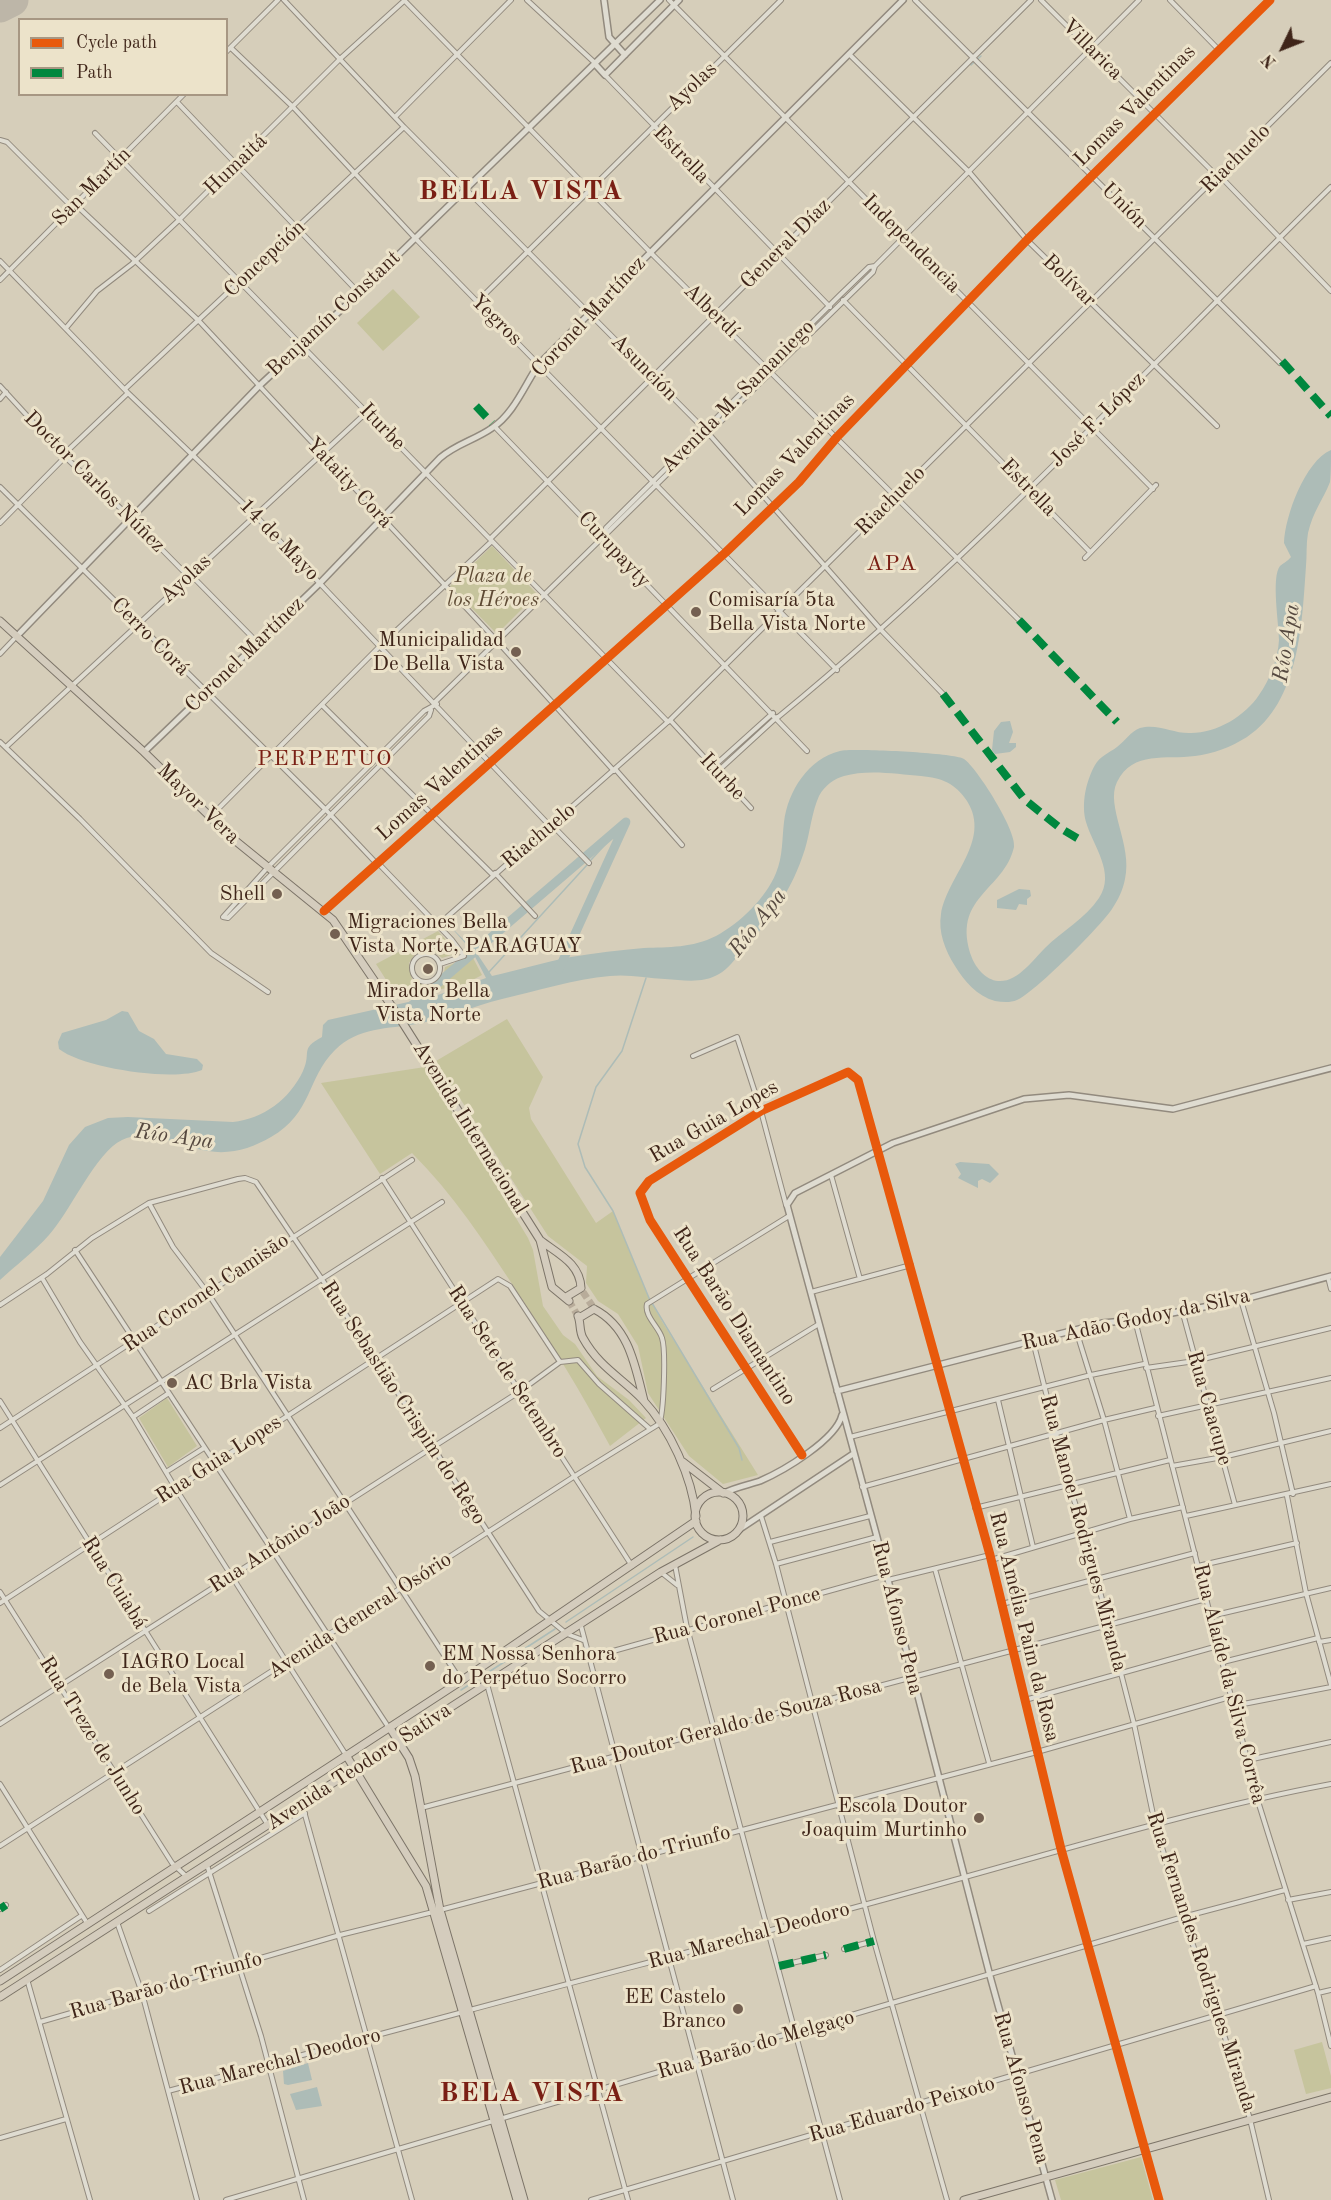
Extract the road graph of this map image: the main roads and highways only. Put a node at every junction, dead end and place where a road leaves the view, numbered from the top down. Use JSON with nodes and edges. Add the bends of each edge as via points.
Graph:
{"nodes":[{"id":1,"x":0,"y":621,"type":"edge"},
{"id":2,"x":386,"y":996,"type":"joint"},
{"id":3,"x":540,"y":1240,"type":"junction"},
{"id":4,"x":644,"y":1401,"type":"junction"},
{"id":5,"x":683,"y":1462,"type":"junction"},
{"id":6,"x":723,"y":1493,"type":"junction"},
{"id":7,"x":696,"y":1519,"type":"junction"},
{"id":8,"x":720,"y":1540,"type":"junction"},
{"id":9,"x":390,"y":1728,"type":"junction"},
{"id":10,"x":399,"y":1742,"type":"junction"},
{"id":11,"x":346,"y":1755,"type":"junction"},
{"id":12,"x":356,"y":1769,"type":"junction"},
{"id":13,"x":437,"y":1910,"type":"junction"},
{"id":14,"x":0,"y":1981,"type":"edge"},
{"id":15,"x":0,"y":1997,"type":"edge"},
{"id":16,"x":1331,"y":2097,"type":"edge"},
{"id":17,"x":498,"y":2121,"type":"junction"},
{"id":18,"x":517,"y":2200,"type":"edge"},
{"id":19,"x":524,"y":2200,"type":"edge"},
{"id":20,"x":964,"y":2200,"type":"edge"}],
"edges":[{"from":1,"to":2,"type":"main road","name":"Mayor Vera","via":[[210,817],[324,911]]},
{"from":2,"to":3,"type":"main road","name":"Avenida Internacional"},
{"from":3,"to":3,"type":"main road","name":"Avenida Internacional","via":[[552,1287],[567,1299],[582,1290],[574,1265]]},
{"from":4,"to":4,"type":"main road","via":[[632,1352],[611,1319],[593,1308],[579,1317],[584,1339],[605,1369]]},
{"from":4,"to":5,"type":"main road"},
{"from":5,"to":6,"type":"main road"},
{"from":5,"to":7,"type":"main road"},
{"from":6,"to":7,"type":"main road","via":[[704,1498]]},
{"from":6,"to":8,"type":"main road","via":[[736,1499],[742,1510],[740,1529]]},
{"from":7,"to":8,"type":"main road","via":[[708,1537]]},
{"from":7,"to":9,"type":"main road","name":"Avenida Teodoro Sativa","via":[[633,1566]]},
{"from":8,"to":10,"type":"main road","name":"Avenida Teodoro Sativa","via":[[661,1572]]},
{"from":9,"to":10,"type":"main road"},
{"from":9,"to":11,"type":"main road","name":"Avenida Teodoro Sativa"},
{"from":10,"to":12,"type":"main road","name":"Avenida Teodoro Sativa"},
{"from":10,"to":13,"type":"main road","via":[[412,1767]]},
{"from":11,"to":12,"type":"main road"},
{"from":11,"to":14,"type":"main road","name":"Avenida Teodoro Sativa"},
{"from":12,"to":13,"type":"main road"},
{"from":12,"to":15,"type":"main road","name":"Avenida Teodoro Sativa","via":[[208,1869],[188,1877]]},
{"from":13,"to":17,"type":"main road"},
{"from":16,"to":20,"type":"main road"},
{"from":17,"to":18,"type":"main road"},
{"from":17,"to":19,"type":"main road"}]}
